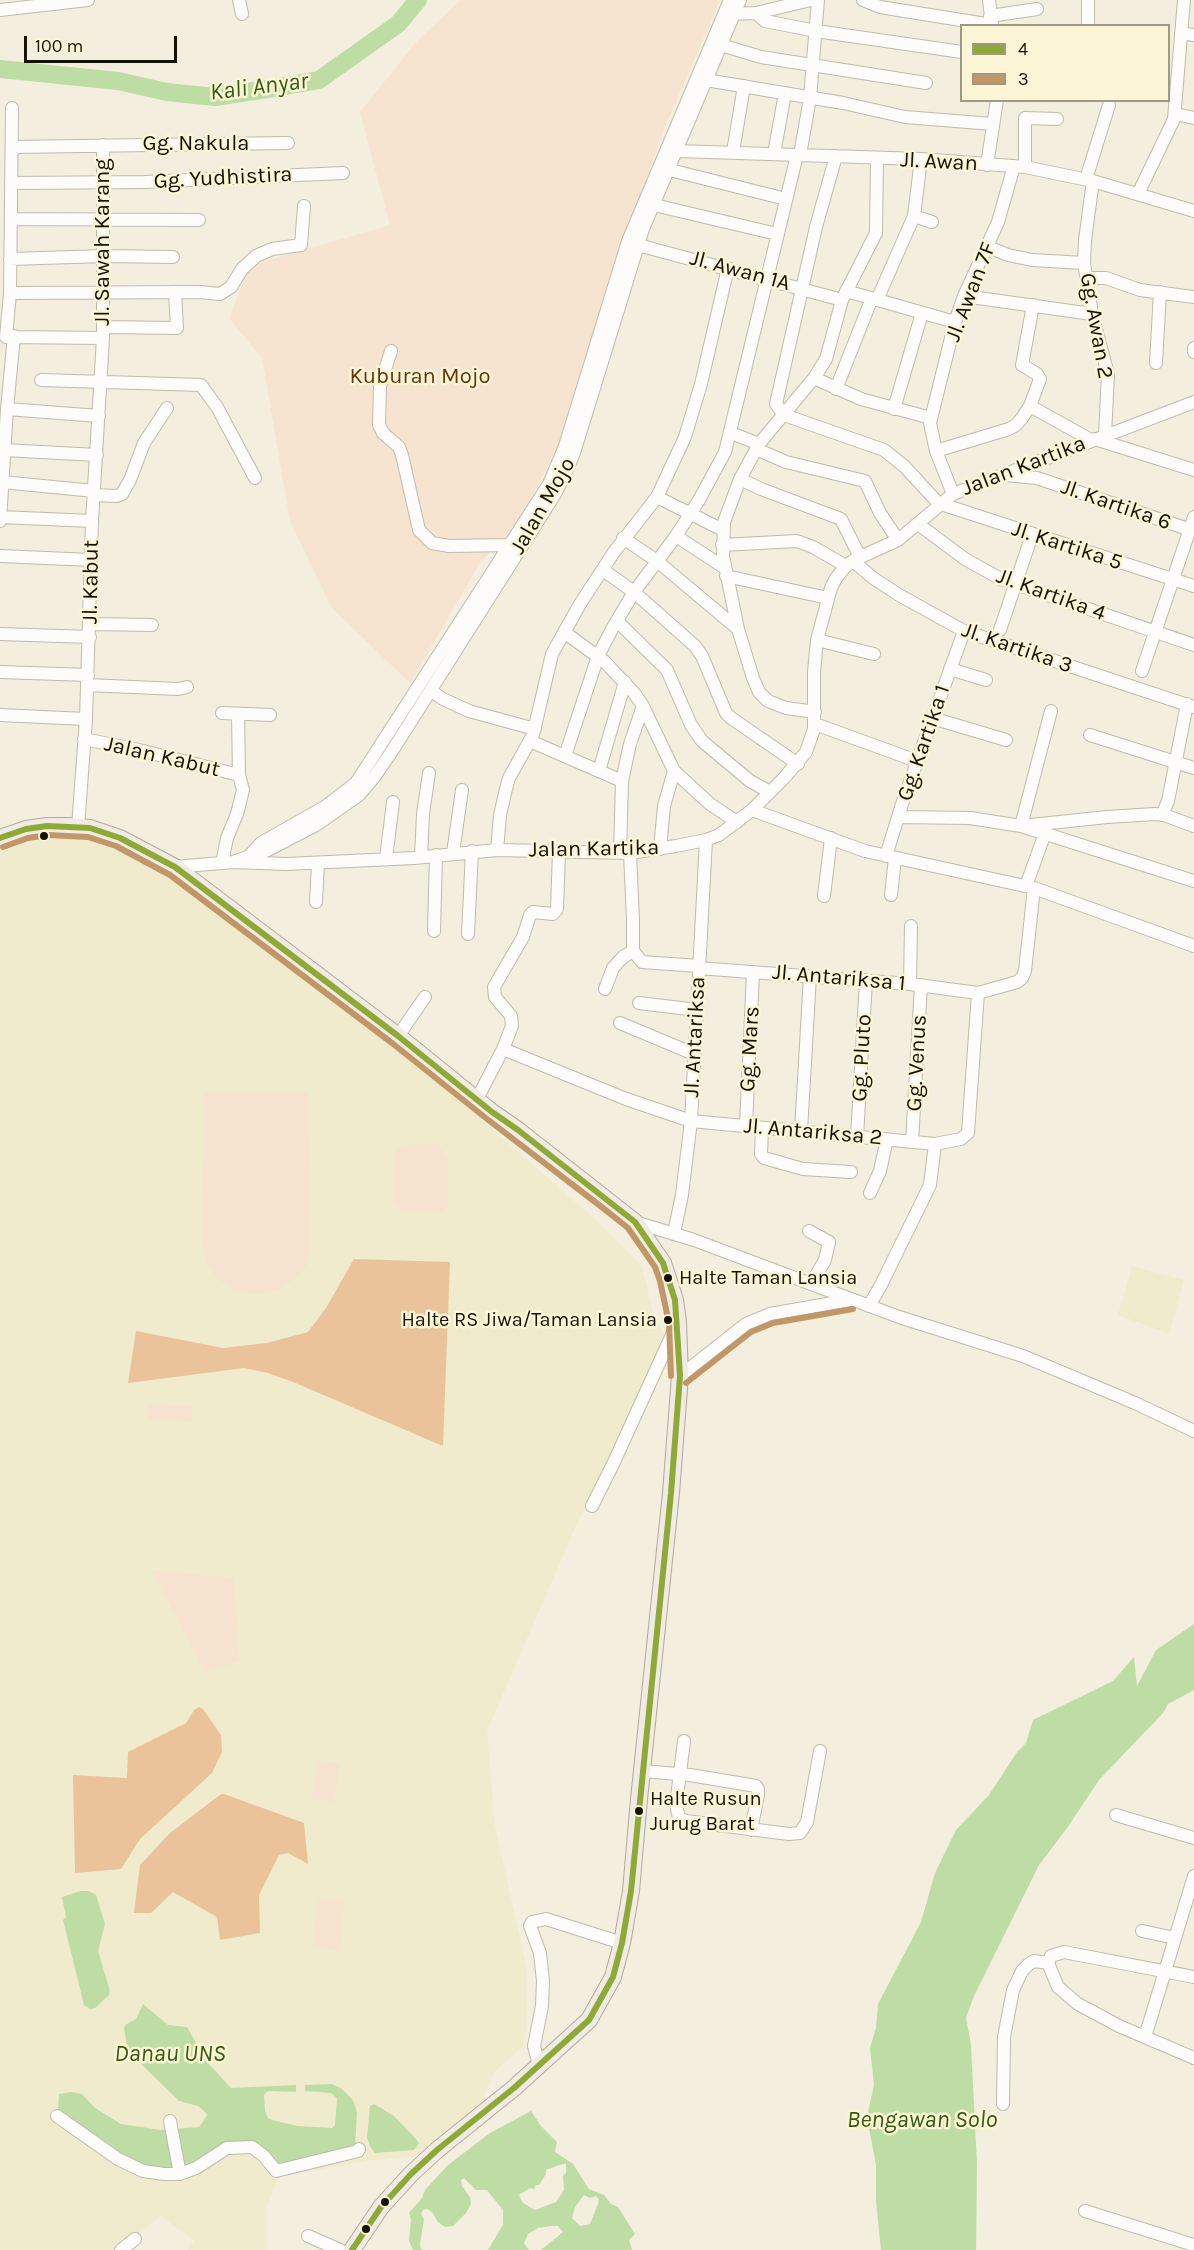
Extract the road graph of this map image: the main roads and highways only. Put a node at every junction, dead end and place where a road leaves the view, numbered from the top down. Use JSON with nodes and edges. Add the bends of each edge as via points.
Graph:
{"nodes":[{"id":1,"x":0,"y":838,"type":"edge"},
{"id":2,"x":352,"y":2250,"type":"edge"}],
"edges":[{"from":1,"to":2,"type":"main road","via":[[26,829],[78,827],[120,838],[175,867],[635,1222],[666,1270],[675,1299],[680,1376],[668,1533],[631,1892],[613,1977],[589,2020],[411,2174],[381,2207]]}]}
